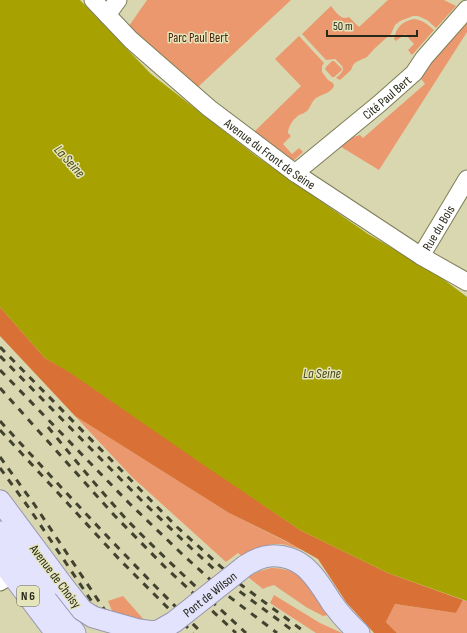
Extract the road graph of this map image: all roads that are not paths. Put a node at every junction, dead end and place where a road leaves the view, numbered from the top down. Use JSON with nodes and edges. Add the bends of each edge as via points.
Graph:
{"nodes":[{"id":1,"x":93,"y":0,"type":"edge"},
{"id":2,"x":118,"y":0,"type":"edge"},
{"id":3,"x":467,"y":9,"type":"edge"},
{"id":4,"x":107,"y":15,"type":"junction"},
{"id":5,"x":295,"y":173,"type":"junction"},
{"id":6,"x":467,"y":179,"type":"edge"},
{"id":7,"x":421,"y":256,"type":"junction"},
{"id":8,"x":467,"y":282,"type":"edge"},
{"id":9,"x":0,"y":501,"type":"edge"},
{"id":10,"x":0,"y":532,"type":"edge"},
{"id":11,"x":4,"y":572,"type":"edge"},
{"id":12,"x":153,"y":632,"type":"edge"},
{"id":13,"x":56,"y":633,"type":"edge"},
{"id":14,"x":75,"y":633,"type":"edge"},
{"id":15,"x":359,"y":633,"type":"edge"}],
"edges":[{"from":1,"to":4,"type":"street","name":"Avenue du Front de Seine"},
{"from":2,"to":4,"type":"street"},
{"from":3,"to":5,"type":"street","name":"Cité Paul Bert","via":[[414,73]]},
{"from":4,"to":5,"type":"street","name":"Avenue du Front de Seine","via":[[131,40],[209,108]]},
{"from":5,"to":7,"type":"street","name":"Avenue du Front de Seine"},
{"from":6,"to":7,"type":"street","name":"Rue du Bois"},
{"from":7,"to":8,"type":"street","name":"Avenue du Front de Seine"},
{"from":9,"to":12,"type":"main road","name":"Avenue de Choisy","bridge":true,"via":[[82,610],[93,617]]},
{"from":10,"to":14,"type":"main road","number":"N 6"},
{"from":11,"to":13,"type":"main road","number":"N 6"},
{"from":12,"to":15,"type":"main road","name":"Pont de Wilson","bridge":true,"via":[[174,622],[245,566],[258,559],[273,556],[302,564],[313,575],[334,606]]}]}
